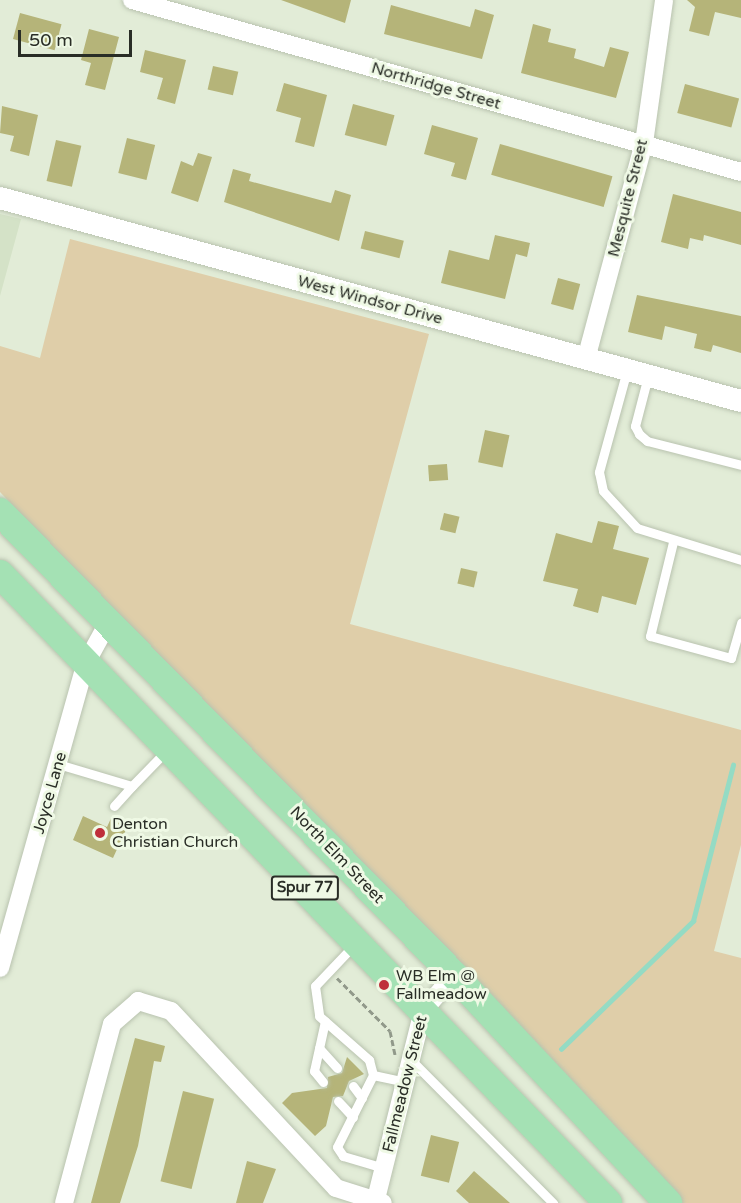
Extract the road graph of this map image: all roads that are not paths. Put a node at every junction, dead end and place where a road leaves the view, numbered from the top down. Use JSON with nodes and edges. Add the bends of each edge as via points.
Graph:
{"nodes":[{"id":1,"x":132,"y":0,"type":"edge"},
{"id":2,"x":664,"y":0,"type":"edge"},
{"id":3,"x":644,"y":143,"type":"junction"},
{"id":4,"x":741,"y":171,"type":"edge"},
{"id":5,"x":0,"y":198,"type":"edge"},
{"id":6,"x":586,"y":359,"type":"junction"},
{"id":7,"x":637,"y":373,"type":"junction"},
{"id":8,"x":741,"y":401,"type":"edge"},
{"id":9,"x":741,"y":465,"type":"edge"},
{"id":10,"x":0,"y":512,"type":"edge"},
{"id":11,"x":673,"y":542,"type":"junction"},
{"id":12,"x":741,"y":560,"type":"edge"},
{"id":13,"x":0,"y":574,"type":"edge"},
{"id":14,"x":109,"y":621,"type":"junction"},
{"id":15,"x":741,"y":622,"type":"edge"},
{"id":16,"x":86,"y":663,"type":"junction"},
{"id":17,"x":169,"y":748,"type":"junction"},
{"id":18,"x":58,"y":764,"type":"junction"},
{"id":19,"x":132,"y":786,"type":"junction"},
{"id":20,"x":114,"y":806,"type":"dead end"},
{"id":21,"x":357,"y":942,"type":"junction"},
{"id":22,"x":0,"y":968,"type":"edge"},
{"id":23,"x":454,"y":975,"type":"junction"},
{"id":24,"x":423,"y":1011,"type":"junction"},
{"id":25,"x":325,"y":1021,"type":"junction"},
{"id":26,"x":319,"y":1048,"type":"junction"},
{"id":27,"x":411,"y":1060,"type":"junction"},
{"id":28,"x":337,"y":1068,"type":"dead end"},
{"id":29,"x":374,"y":1075,"type":"junction"},
{"id":30,"x":323,"y":1082,"type":"dead end"},
{"id":31,"x":405,"y":1082,"type":"junction"},
{"id":32,"x":353,"y":1086,"type":"dead end"},
{"id":33,"x":362,"y":1098,"type":"junction"},
{"id":34,"x":338,"y":1101,"type":"dead end"},
{"id":35,"x":353,"y":1117,"type":"junction"},
{"id":36,"x":384,"y":1168,"type":"junction"},
{"id":37,"x":378,"y":1202,"type":"edge"},
{"id":38,"x":64,"y":1203,"type":"edge"},
{"id":39,"x":553,"y":1203,"type":"edge"},
{"id":40,"x":608,"y":1203,"type":"edge"},
{"id":41,"x":668,"y":1203,"type":"edge"}],
"edges":[{"from":1,"to":3,"type":"street","name":"Northridge Street"},
{"from":2,"to":3,"type":"street","name":"Mesquite Street"},
{"from":3,"to":4,"type":"street","name":"Northridge Street"},
{"from":3,"to":6,"type":"street","name":"Mesquite Street"},
{"from":5,"to":6,"type":"street","name":"West Windsor Drive"},
{"from":6,"to":7,"type":"street","name":"West Windsor Drive"},
{"from":7,"to":8,"type":"street","name":"West Windsor Drive"},
{"from":7,"to":9,"type":"lane","via":[[634,426],[639,434],[647,441]]},
{"from":7,"to":11,"type":"lane","via":[[599,472],[603,491],[636,528]]},
{"from":10,"to":14,"type":"main road","name":"North Elm Street","number":"Spur 77"},
{"from":11,"to":12,"type":"lane"},
{"from":11,"to":15,"type":"lane","via":[[650,636],[731,658]]},
{"from":13,"to":16,"type":"main road","number":"Spur 77"},
{"from":14,"to":16,"type":"street","name":"Joyce Lane"},
{"from":14,"to":23,"type":"main road","name":"North Elm Street","number":"Spur 77"},
{"from":16,"to":17,"type":"main road","number":"Spur 77"},
{"from":16,"to":18,"type":"street","name":"Joyce Lane"},
{"from":17,"to":19,"type":"lane"},
{"from":17,"to":21,"type":"main road","number":"Spur 77"},
{"from":18,"to":19,"type":"lane"},
{"from":18,"to":22,"type":"street","name":"Joyce Lane"},
{"from":19,"to":20,"type":"lane"},
{"from":21,"to":24,"type":"main road","number":"Spur 77"},
{"from":21,"to":25,"type":"lane","via":[[315,986],[319,1016]]},
{"from":23,"to":24,"type":"street","name":"Fallmeadow Street"},
{"from":23,"to":41,"type":"main road","name":"North Elm Street","number":"Spur 77"},
{"from":24,"to":27,"type":"street","name":"Fallmeadow Street"},
{"from":24,"to":40,"type":"main road","number":"Spur 77"},
{"from":25,"to":26,"type":"lane"},
{"from":25,"to":29,"type":"lane","via":[[369,1060]]},
{"from":26,"to":28,"type":"lane"},
{"from":26,"to":30,"type":"lane","via":[[314,1071]]},
{"from":27,"to":31,"type":"street","name":"Fallmeadow Street"},
{"from":27,"to":39,"type":"lane"},
{"from":29,"to":31,"type":"lane"},
{"from":29,"to":33,"type":"lane"},
{"from":31,"to":36,"type":"street","name":"Fallmeadow Street"},
{"from":32,"to":33,"type":"lane"},
{"from":33,"to":35,"type":"lane"},
{"from":34,"to":35,"type":"lane"},
{"from":35,"to":36,"type":"lane","via":[[337,1147],[342,1156]]},
{"from":36,"to":37,"type":"street","name":"Fallmeadow Street"},
{"from":37,"to":38,"type":"street","via":[[336,1188],[171,1011],[138,1001],[112,1024]]}]}
